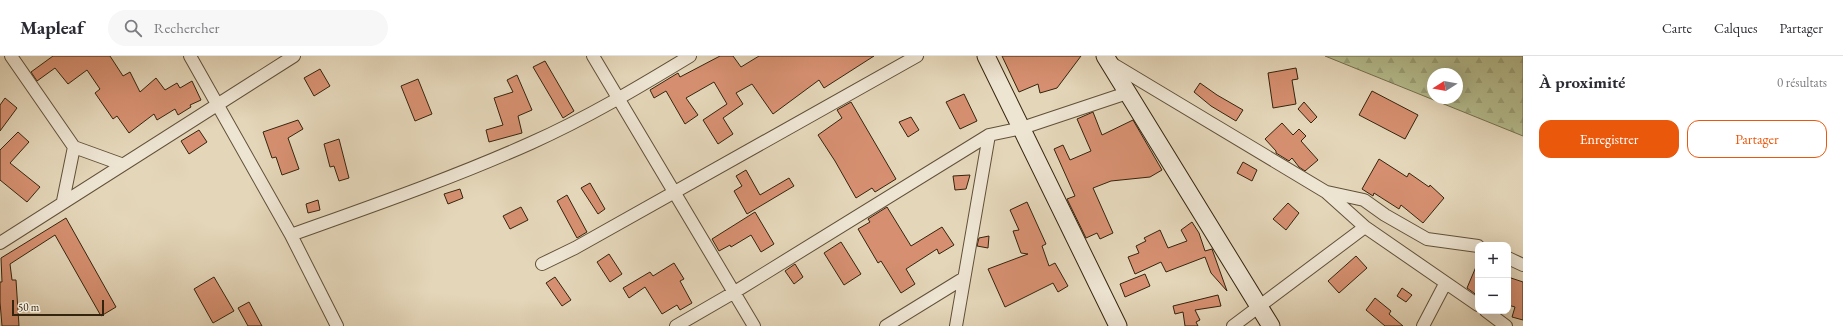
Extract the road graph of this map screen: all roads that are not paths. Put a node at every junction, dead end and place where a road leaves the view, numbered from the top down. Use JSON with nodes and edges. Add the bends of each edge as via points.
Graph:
{"nodes":[{"id":1,"x":11,"y":56,"type":"edge"},
{"id":2,"x":190,"y":56,"type":"edge"},
{"id":3,"x":294,"y":56,"type":"edge"},
{"id":4,"x":593,"y":56,"type":"edge"},
{"id":5,"x":690,"y":56,"type":"edge"},
{"id":6,"x":917,"y":56,"type":"edge"},
{"id":7,"x":986,"y":56,"type":"edge"},
{"id":8,"x":1107,"y":59,"type":"edge"},
{"id":9,"x":1127,"y":93,"type":"junction"},
{"id":10,"x":620,"y":99,"type":"junction"},
{"id":11,"x":216,"y":104,"type":"junction"},
{"id":12,"x":1022,"y":128,"type":"junction"},
{"id":13,"x":988,"y":135,"type":"junction"},
{"id":14,"x":74,"y":147,"type":"junction"},
{"id":15,"x":121,"y":164,"type":"junction"},
{"id":16,"x":674,"y":191,"type":"junction"},
{"id":17,"x":1326,"y":192,"type":"junction"},
{"id":18,"x":63,"y":201,"type":"junction"},
{"id":19,"x":1364,"y":227,"type":"junction"},
{"id":20,"x":291,"y":235,"type":"junction"},
{"id":21,"x":0,"y":243,"type":"edge"},
{"id":22,"x":1475,"y":246,"type":"edge"},
{"id":23,"x":1511,"y":259,"type":"edge"},
{"id":24,"x":542,"y":264,"type":"dead end"},
{"id":25,"x":1523,"y":265,"type":"edge"},
{"id":26,"x":964,"y":278,"type":"junction"},
{"id":27,"x":1445,"y":284,"type":"junction"},
{"id":28,"x":733,"y":293,"type":"junction"},
{"id":29,"x":1475,"y":303,"type":"edge"},
{"id":30,"x":1258,"y":305,"type":"junction"},
{"id":31,"x":1490,"y":314,"type":"edge"},
{"id":32,"x":337,"y":326,"type":"edge"},
{"id":33,"x":676,"y":326,"type":"edge"},
{"id":34,"x":754,"y":326,"type":"edge"},
{"id":35,"x":886,"y":326,"type":"edge"},
{"id":36,"x":956,"y":326,"type":"edge"},
{"id":37,"x":1118,"y":326,"type":"edge"},
{"id":38,"x":1233,"y":326,"type":"edge"},
{"id":39,"x":1271,"y":326,"type":"edge"},
{"id":40,"x":1423,"y":326,"type":"edge"},
{"id":41,"x":1506,"y":326,"type":"edge"}],
"edges":[{"from":1,"to":14,"type":"street"},
{"from":2,"to":11,"type":"street"},
{"from":3,"to":11,"type":"street"},
{"from":4,"to":10,"type":"street"},
{"from":5,"to":10,"type":"street"},
{"from":6,"to":16,"type":"street"},
{"from":7,"to":12,"type":"street"},
{"from":8,"to":9,"type":"street"},
{"from":8,"to":17,"type":"street"},
{"from":9,"to":12,"type":"street"},
{"from":9,"to":30,"type":"street"},
{"from":10,"to":16,"type":"street"},
{"from":10,"to":20,"type":"street","via":[[532,143],[391,199]]},
{"from":11,"to":15,"type":"street"},
{"from":11,"to":20,"type":"street"},
{"from":12,"to":13,"type":"street"},
{"from":12,"to":37,"type":"street"},
{"from":13,"to":26,"type":"street"},
{"from":13,"to":28,"type":"street"},
{"from":14,"to":15,"type":"street"},
{"from":14,"to":18,"type":"street"},
{"from":15,"to":18,"type":"street"},
{"from":16,"to":24,"type":"street"},
{"from":16,"to":28,"type":"street"},
{"from":17,"to":19,"type":"street"},
{"from":17,"to":22,"type":"street","via":[[1364,200],[1427,239]]},
{"from":18,"to":21,"type":"street"},
{"from":19,"to":27,"type":"street"},
{"from":19,"to":30,"type":"street"},
{"from":20,"to":32,"type":"street"},
{"from":23,"to":25,"type":"street"},
{"from":26,"to":35,"type":"street"},
{"from":26,"to":36,"type":"street"},
{"from":27,"to":29,"type":"street"},
{"from":27,"to":40,"type":"street"},
{"from":28,"to":33,"type":"street"},
{"from":28,"to":34,"type":"street"},
{"from":30,"to":38,"type":"street"},
{"from":30,"to":39,"type":"street"},
{"from":31,"to":41,"type":"street"}]}
